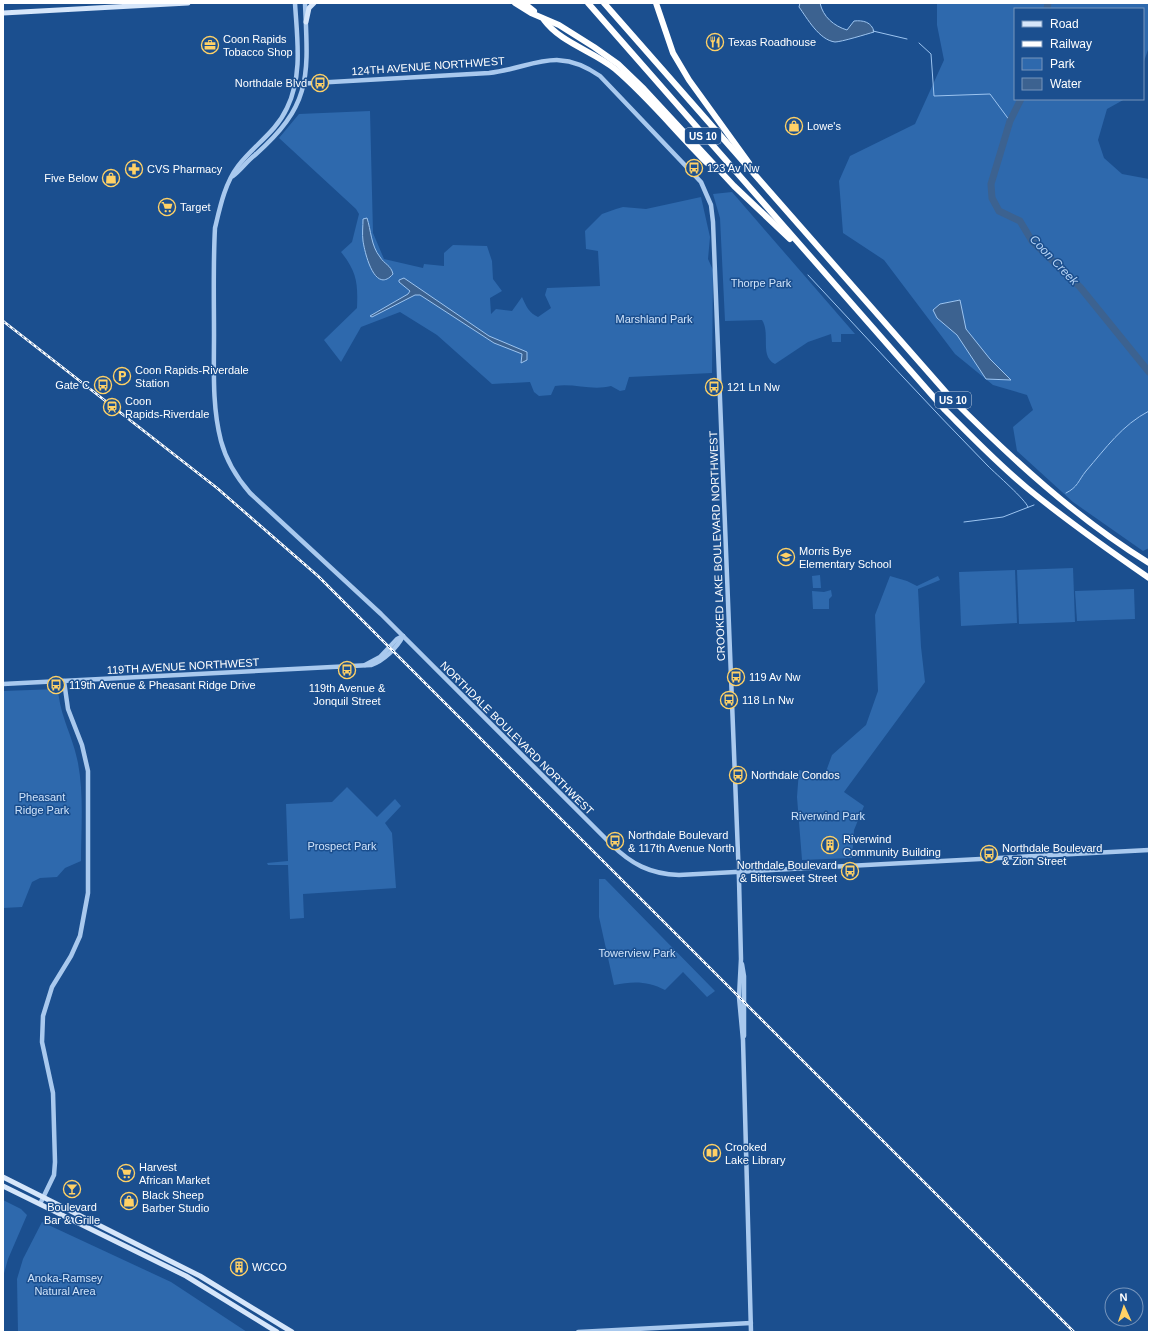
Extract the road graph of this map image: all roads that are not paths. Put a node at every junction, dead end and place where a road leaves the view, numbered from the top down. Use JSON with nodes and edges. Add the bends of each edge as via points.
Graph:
{"nodes":[{"id":1,"x":188,"y":3,"type":"edge"},
{"id":2,"x":294,"y":3,"type":"edge"},
{"id":3,"x":305,"y":3,"type":"edge"},
{"id":4,"x":314,"y":3,"type":"edge"},
{"id":5,"x":515,"y":3,"type":"edge"},
{"id":6,"x":524,"y":3,"type":"edge"},
{"id":7,"x":588,"y":3,"type":"edge"},
{"id":8,"x":604,"y":3,"type":"edge"},
{"id":9,"x":656,"y":3,"type":"edge"},
{"id":10,"x":3,"y":13,"type":"edge"},
{"id":11,"x":544,"y":19,"type":"junction"},
{"id":12,"x":306,"y":22,"type":"junction"},
{"id":13,"x":305,"y":83,"type":"junction"},
{"id":14,"x":296,"y":84,"type":"junction"},
{"id":15,"x":668,"y":148,"type":"joint"},
{"id":16,"x":232,"y":178,"type":"junction"},
{"id":17,"x":785,"y":208,"type":"junction"},
{"id":18,"x":820,"y":267,"type":"junction"},
{"id":19,"x":1149,"y":563,"type":"edge"},
{"id":20,"x":1149,"y":578,"type":"edge"},
{"id":21,"x":403,"y":636,"type":"junction"},
{"id":22,"x":64,"y":681,"type":"junction"},
{"id":23,"x":3,"y":684,"type":"edge"},
{"id":24,"x":1149,"y":850,"type":"edge"},
{"id":25,"x":738,"y":871,"type":"junction"},
{"id":26,"x":3,"y":1177,"type":"edge"},
{"id":27,"x":3,"y":1186,"type":"edge"},
{"id":28,"x":44,"y":1197,"type":"junction"},
{"id":29,"x":40,"y":1204,"type":"junction"},
{"id":30,"x":751,"y":1323,"type":"junction"},
{"id":31,"x":277,"y":1332,"type":"edge"},
{"id":32,"x":292,"y":1332,"type":"edge"},
{"id":33,"x":578,"y":1332,"type":"edge"},
{"id":34,"x":751,"y":1332,"type":"edge"}],
"edges":[{"from":1,"to":10,"type":"main road"},
{"from":2,"to":14,"type":"street","via":[[298,58]]},
{"from":3,"to":12,"type":"street"},
{"from":4,"to":12,"type":"main road","via":[[309,8]]},
{"from":5,"to":11,"type":"highway"},
{"from":6,"to":11,"type":"highway"},
{"from":7,"to":18,"type":"highway","number":"US 10"},
{"from":8,"to":17,"type":"highway","number":"US 10"},
{"from":9,"to":17,"type":"highway","via":[[673,53],[689,80]]},
{"from":11,"to":18,"type":"highway","via":[[570,32],[618,64],[734,186]]},
{"from":12,"to":13,"type":"street"},
{"from":13,"to":14,"type":"street","name":"124TH AVENUE NORTHWEST"},
{"from":13,"to":15,"type":"street","name":"124TH AVENUE NORTHWEST","via":[[489,73],[545,60],[561,60],[580,65],[600,76]]},
{"from":13,"to":16,"type":"street","via":[[287,122]]},
{"from":14,"to":16,"type":"street","via":[[281,119],[268,136],[238,165]]},
{"from":15,"to":25,"type":"street","name":"CROOKED LAKE BOULEVARD NORTHWEST","via":[[701,182],[713,214]]},
{"from":16,"to":21,"type":"street","name":"NORTHDALE BOULEVARD NORTHWEST","via":[[220,207],[215,228],[214,362],[217,420],[221,442],[238,478],[250,493],[326,561]]},
{"from":17,"to":19,"type":"highway","number":"US 10","via":[[951,398],[985,432],[1084,518]]},
{"from":18,"to":20,"type":"highway","number":"US 10","via":[[981,447],[1076,527]]},
{"from":21,"to":22,"type":"street","name":"119TH AVENUE NORTHWEST","via":[[380,657],[364,665]]},
{"from":21,"to":25,"type":"street","name":"NORTHDALE BOULEVARD NORTHWEST","via":[[624,858],[657,873],[678,875]]},
{"from":22,"to":23,"type":"street","name":"119TH AVENUE NORTHWEST"},
{"from":22,"to":28,"type":"street","via":[[68,709],[88,771],[88,893],[80,936],[52,987],[44,1013],[42,1042],[53,1093],[55,1162],[54,1175]]},
{"from":24,"to":25,"type":"street","name":"NORTHDALE BOULEVARD NORTHWEST"},
{"from":25,"to":30,"type":"street","name":"CROOKED LAKE BOULEVARD NORTHWEST","via":[[744,983],[743,1040]]},
{"from":26,"to":28,"type":"main road"},
{"from":27,"to":29,"type":"main road"},
{"from":28,"to":29,"type":"street"},
{"from":28,"to":32,"type":"main road","via":[[200,1276]]},
{"from":29,"to":31,"type":"main road","via":[[186,1276]]},
{"from":30,"to":33,"type":"street"},
{"from":30,"to":34,"type":"street","name":"CROOKED LAKE BOULEVARD NORTHWEST"}]}
